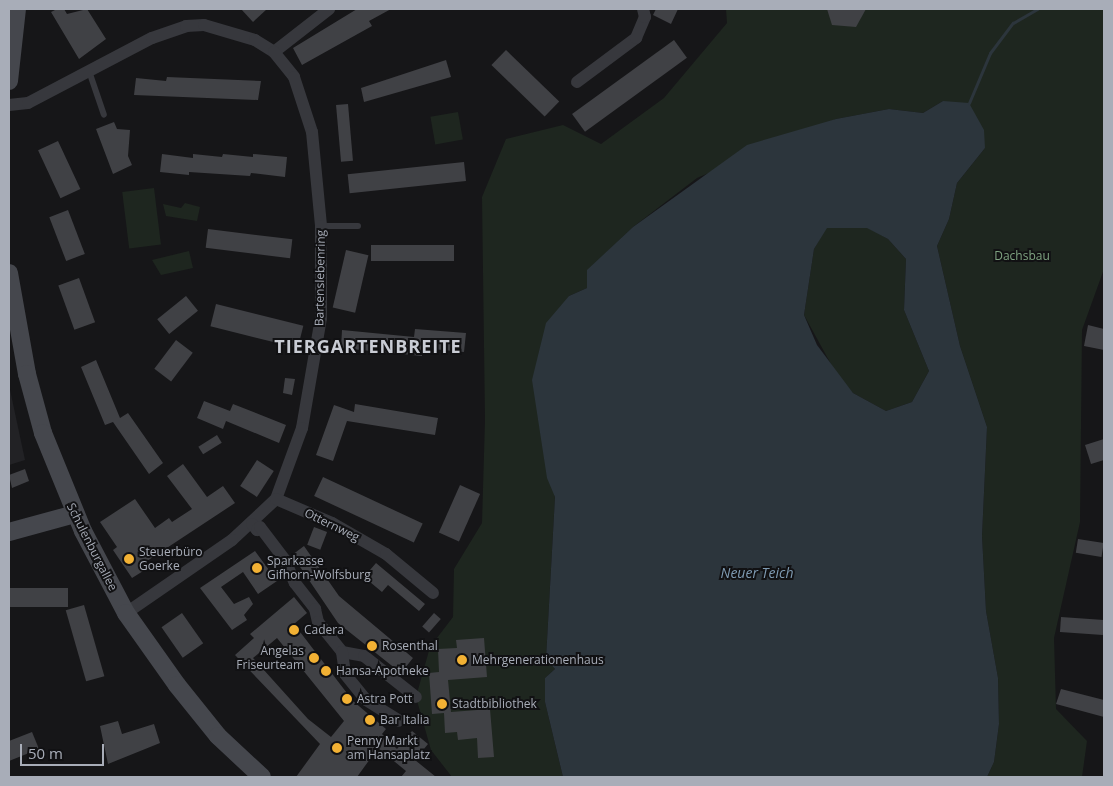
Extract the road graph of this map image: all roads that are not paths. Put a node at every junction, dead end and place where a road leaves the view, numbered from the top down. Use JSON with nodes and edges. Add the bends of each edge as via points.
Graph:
{"nodes":[{"id":1,"x":17,"y":9,"type":"edge"},
{"id":2,"x":329,"y":9,"type":"edge"},
{"id":3,"x":643,"y":9,"type":"edge"},
{"id":4,"x":274,"y":52,"type":"junction"},
{"id":5,"x":89,"y":71,"type":"junction"},
{"id":6,"x":9,"y":81,"type":"edge"},
{"id":7,"x":577,"y":82,"type":"dead end"},
{"id":8,"x":9,"y":105,"type":"edge"},
{"id":9,"x":104,"y":115,"type":"dead end"},
{"id":10,"x":321,"y":226,"type":"junction"},
{"id":11,"x":358,"y":226,"type":"dead end"},
{"id":12,"x":9,"y":272,"type":"edge"},
{"id":13,"x":11,"y":306,"type":"edge"},
{"id":14,"x":276,"y":499,"type":"junction"},
{"id":15,"x":75,"y":514,"type":"junction"},
{"id":16,"x":252,"y":524,"type":"junction"},
{"id":17,"x":9,"y":532,"type":"edge"},
{"id":18,"x":433,"y":593,"type":"dead end"},
{"id":19,"x":126,"y":613,"type":"junction"},
{"id":20,"x":342,"y":652,"type":"junction"},
{"id":21,"x":416,"y":697,"type":"dead end"},
{"id":22,"x":399,"y":721,"type":"dead end"},
{"id":23,"x":262,"y":777,"type":"edge"}],
"edges":[{"from":1,"to":6,"type":"street"},
{"from":2,"to":4,"type":"street"},
{"from":3,"to":7,"type":"street","via":[[645,17],[636,38]]},
{"from":4,"to":5,"type":"street","name":"Bartenslebenring","via":[[232,31],[186,26],[152,38]]},
{"from":4,"to":10,"type":"street","name":"Bartenslebenring","via":[[294,77],[312,132]]},
{"from":5,"to":8,"type":"street","name":"Bartenslebenring","via":[[28,103]]},
{"from":5,"to":9,"type":"lane"},
{"from":10,"to":11,"type":"lane"},
{"from":10,"to":14,"type":"street","name":"Bartenslebenring","via":[[321,318],[315,358],[302,428]]},
{"from":12,"to":13,"type":"street","name":"Schulenburgallee"},
{"from":13,"to":15,"type":"street","name":"Schulenburgallee","via":[[43,433]]},
{"from":14,"to":16,"type":"street","name":"Bartenslebenring"},
{"from":14,"to":18,"type":"street","name":"Otternweg","via":[[332,523],[386,554]]},
{"from":15,"to":17,"type":"street"},
{"from":15,"to":19,"type":"street","name":"Schulenburgallee"},
{"from":16,"to":19,"type":"street","name":"Bartenslebenring"},
{"from":16,"to":20,"type":"street","via":[[256,530],[260,527],[285,560],[295,583],[315,609],[318,622]]},
{"from":19,"to":23,"type":"street","name":"Schulenburgallee","via":[[218,736]]},
{"from":20,"to":21,"type":"street","via":[[364,656]]},
{"from":20,"to":22,"type":"street","via":[[345,674],[366,700]]}]}
